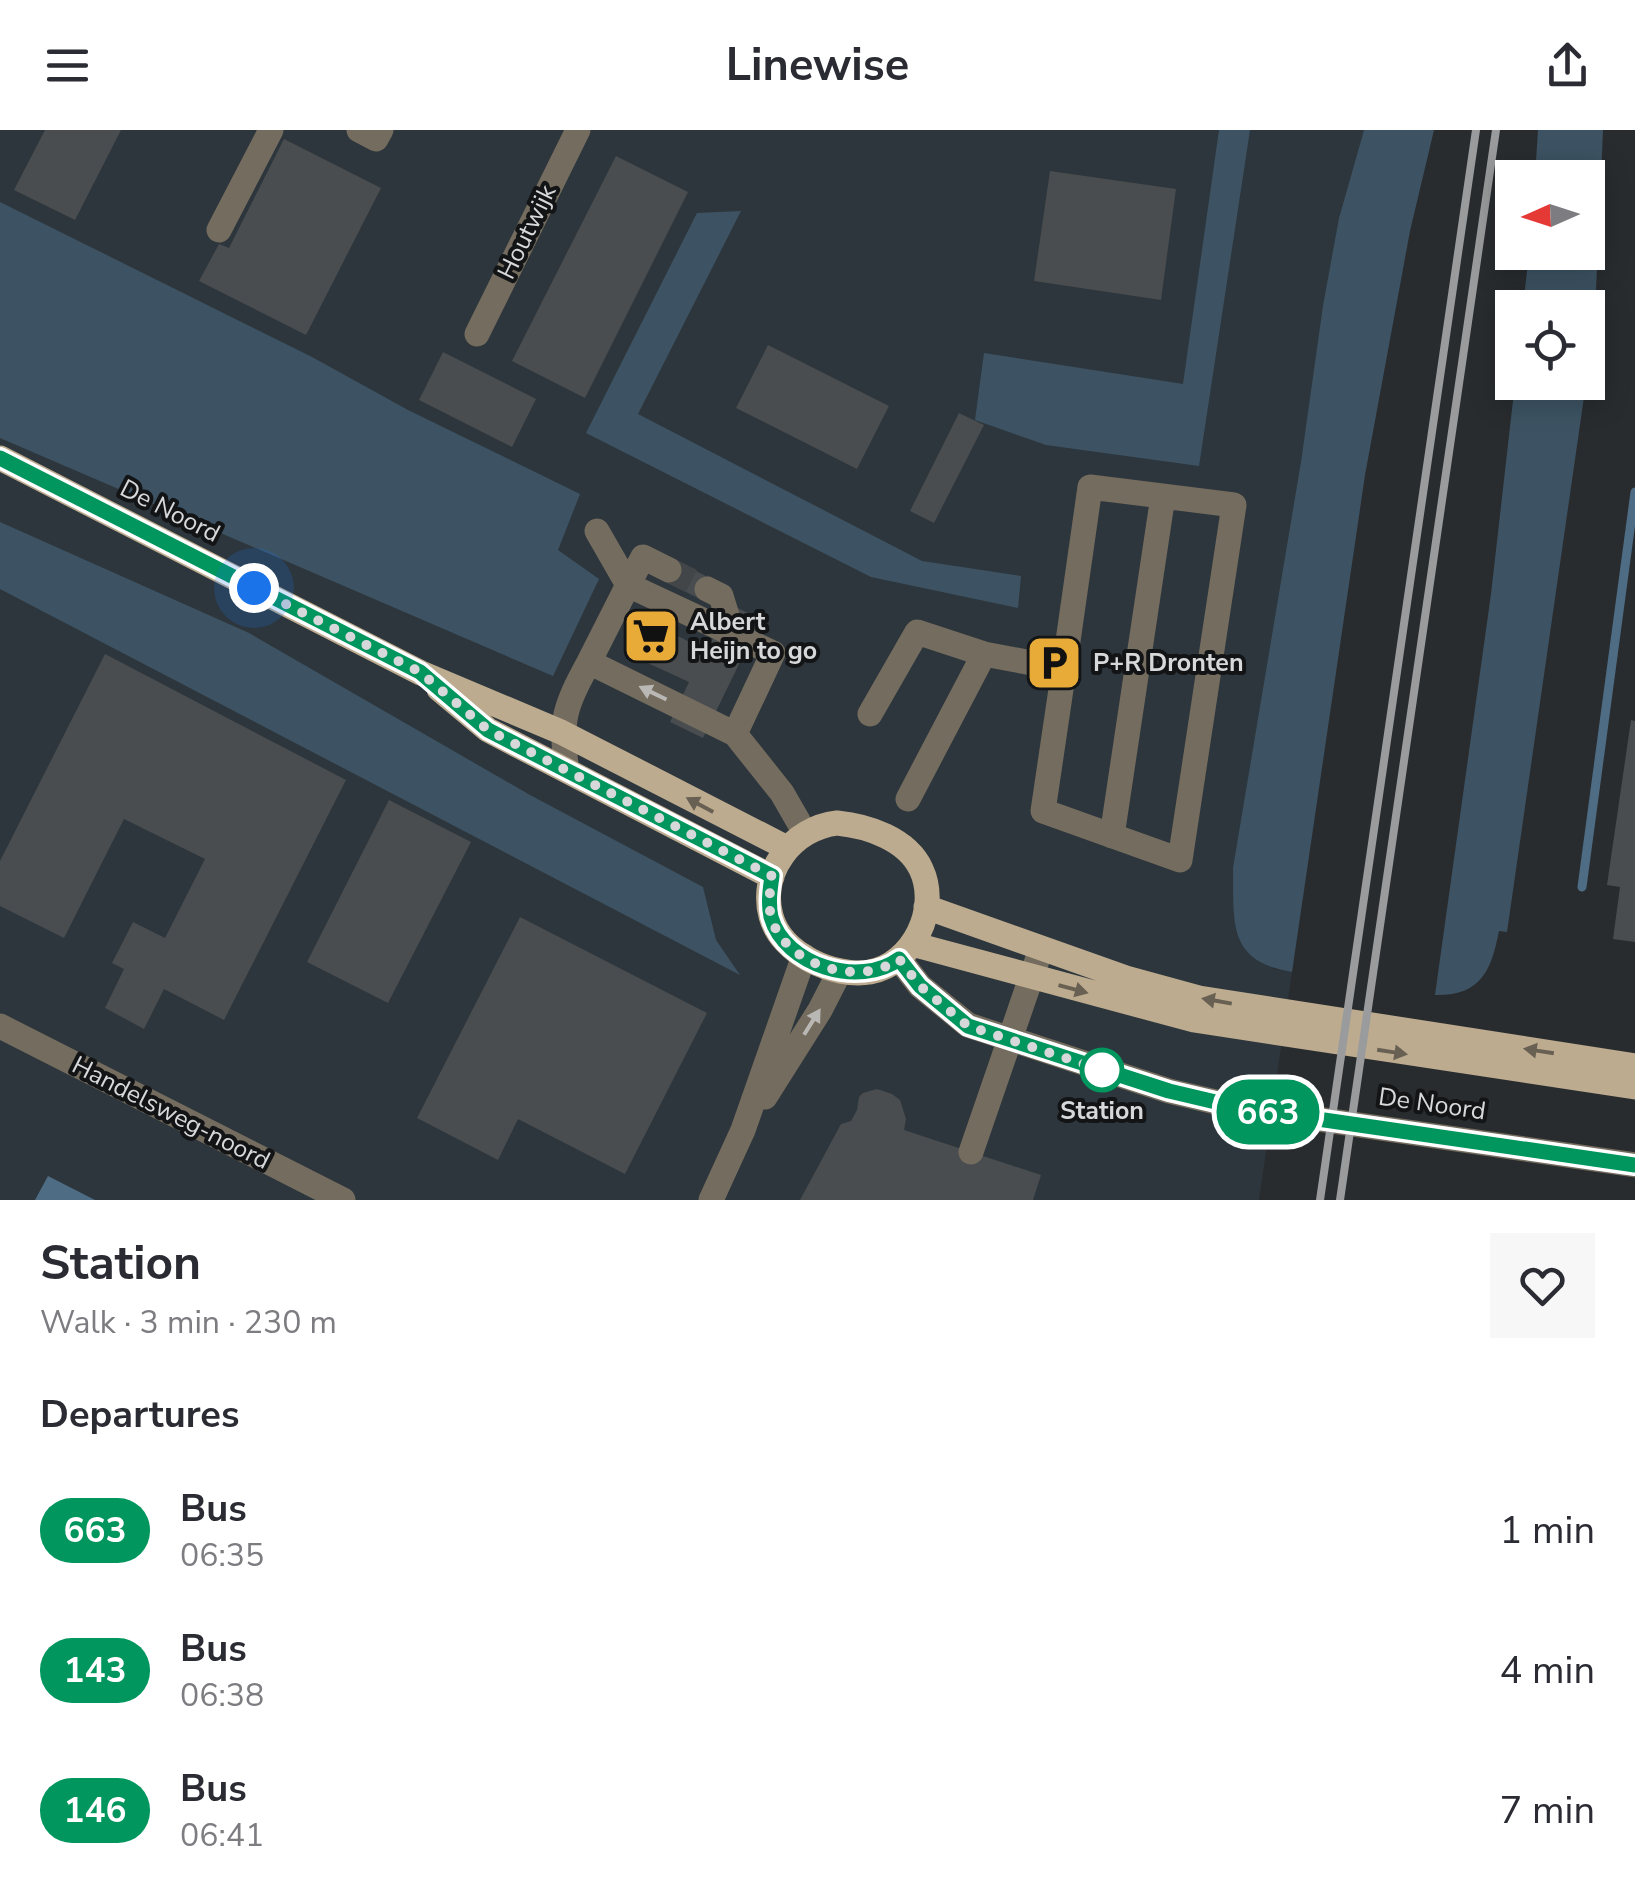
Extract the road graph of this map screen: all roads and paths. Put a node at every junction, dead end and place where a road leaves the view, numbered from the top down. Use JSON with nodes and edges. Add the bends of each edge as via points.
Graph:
{"nodes":[{"id":1,"x":272,"y":130,"type":"edge"},
{"id":2,"x":358,"y":130,"type":"edge"},
{"id":3,"x":381,"y":130,"type":"edge"},
{"id":4,"x":578,"y":130,"type":"edge"},
{"id":5,"x":219,"y":230,"type":"dead end"},
{"id":6,"x":477,"y":334,"type":"dead end"},
{"id":7,"x":0,"y":458,"type":"edge"},
{"id":8,"x":1163,"y":496,"type":"junction"},
{"id":9,"x":597,"y":531,"type":"dead end"},
{"id":10,"x":669,"y":570,"type":"tunnel mouth"},
{"id":11,"x":628,"y":585,"type":"junction"},
{"id":12,"x":707,"y":590,"type":"tunnel mouth"},
{"id":13,"x":734,"y":635,"type":"junction"},
{"id":14,"x":984,"y":654,"type":"junction"},
{"id":15,"x":590,"y":662,"type":"junction"},
{"id":16,"x":1064,"y":669,"type":"junction"},
{"id":17,"x":420,"y":672,"type":"junction"},
{"id":18,"x":870,"y":714,"type":"dead end"},
{"id":19,"x":561,"y":732,"type":"junction"},
{"id":20,"x":735,"y":734,"type":"junction"},
{"id":21,"x":566,"y":771,"type":"junction"},
{"id":22,"x":908,"y":799,"type":"dead end"},
{"id":23,"x":1112,"y":836,"type":"junction"},
{"id":24,"x":796,"y":840,"type":"junction"},
{"id":25,"x":772,"y":876,"type":"junction"},
{"id":26,"x":926,"y":908,"type":"junction"},
{"id":27,"x":1041,"y":949,"type":"junction"},
{"id":28,"x":905,"y":952,"type":"junction"},
{"id":29,"x":804,"y":956,"type":"junction"},
{"id":30,"x":840,"y":971,"type":"junction"},
{"id":31,"x":1031,"y":978,"type":"junction"},
{"id":32,"x":0,"y":1026,"type":"edge"},
{"id":33,"x":1010,"y":1040,"type":"junction"},
{"id":34,"x":1635,"y":1066,"type":"edge"},
{"id":35,"x":1635,"y":1087,"type":"edge"},
{"id":36,"x":743,"y":1130,"type":"junction"},
{"id":37,"x":971,"y":1152,"type":"dead end"},
{"id":38,"x":1635,"y":1164,"type":"edge"},
{"id":39,"x":343,"y":1200,"type":"edge"},
{"id":40,"x":711,"y":1200,"type":"edge"}],
"edges":[{"from":1,"to":5,"type":"street"},
{"from":2,"to":3,"type":"street","via":[[376,139]]},
{"from":4,"to":6,"type":"street","name":"Houtwijk"},
{"from":7,"to":17,"type":"main road","name":"De Noord"},
{"from":8,"to":16,"type":"street","via":[[1090,487]]},
{"from":8,"to":23,"type":"street"},
{"from":8,"to":23,"type":"street","via":[[1234,505],[1180,860]]},
{"from":9,"to":11,"type":"street"},
{"from":10,"to":11,"type":"street","via":[[643,557]]},
{"from":11,"to":13,"type":"street"},
{"from":11,"to":15,"type":"street"},
{"from":12,"to":13,"type":"street","via":[[721,596]]},
{"from":13,"to":20,"type":"street","via":[[773,654]]},
{"from":14,"to":16,"type":"street"},
{"from":14,"to":18,"type":"street","via":[[917,632]]},
{"from":14,"to":22,"type":"street"},
{"from":15,"to":19,"type":"street","via":[[570,696]]},
{"from":20,"to":15,"type":"street","one_way":true},
{"from":16,"to":23,"type":"street","via":[[1043,812]]},
{"from":17,"to":19,"type":"main road","name":"De Noord"},
{"from":17,"to":21,"type":"main road","name":"De Noord","via":[[488,730]]},
{"from":19,"to":21,"type":"street"},
{"from":24,"to":19,"type":"main road","name":"De Noord","one_way":true},
{"from":20,"to":24,"type":"street","via":[[782,794]]},
{"from":21,"to":25,"type":"main road","name":"De Noord"},
{"from":24,"to":25,"type":"main road"},
{"from":24,"to":26,"type":"main road","via":[[821,824],[854,824],[900,845],[921,869]]},
{"from":25,"to":29,"type":"main road","via":[[776,930]]},
{"from":26,"to":27,"type":"main road"},
{"from":26,"to":28,"type":"main road"},
{"from":27,"to":31,"type":"street"},
{"from":34,"to":27,"type":"main road","one_way":true,"via":[[1199,998]]},
{"from":28,"to":30,"type":"main road","via":[[888,968]]},
{"from":28,"to":31,"type":"main road","name":"De Noord"},
{"from":28,"to":33,"type":"street","name":"De Noord","via":[[920,986],[968,1026]]},
{"from":29,"to":30,"type":"main road"},
{"from":29,"to":36,"type":"street"},
{"from":36,"to":30,"type":"street","one_way":true},
{"from":31,"to":33,"type":"street"},
{"from":31,"to":35,"type":"main road","name":"De Noord","one_way":true,"via":[[1194,1020]]},
{"from":32,"to":39,"type":"street","name":"Handelsweg-noord"},
{"from":33,"to":37,"type":"street"},
{"from":33,"to":38,"type":"street","name":"De Noord","via":[[1241,1108]]},
{"from":36,"to":40,"type":"street"}]}
